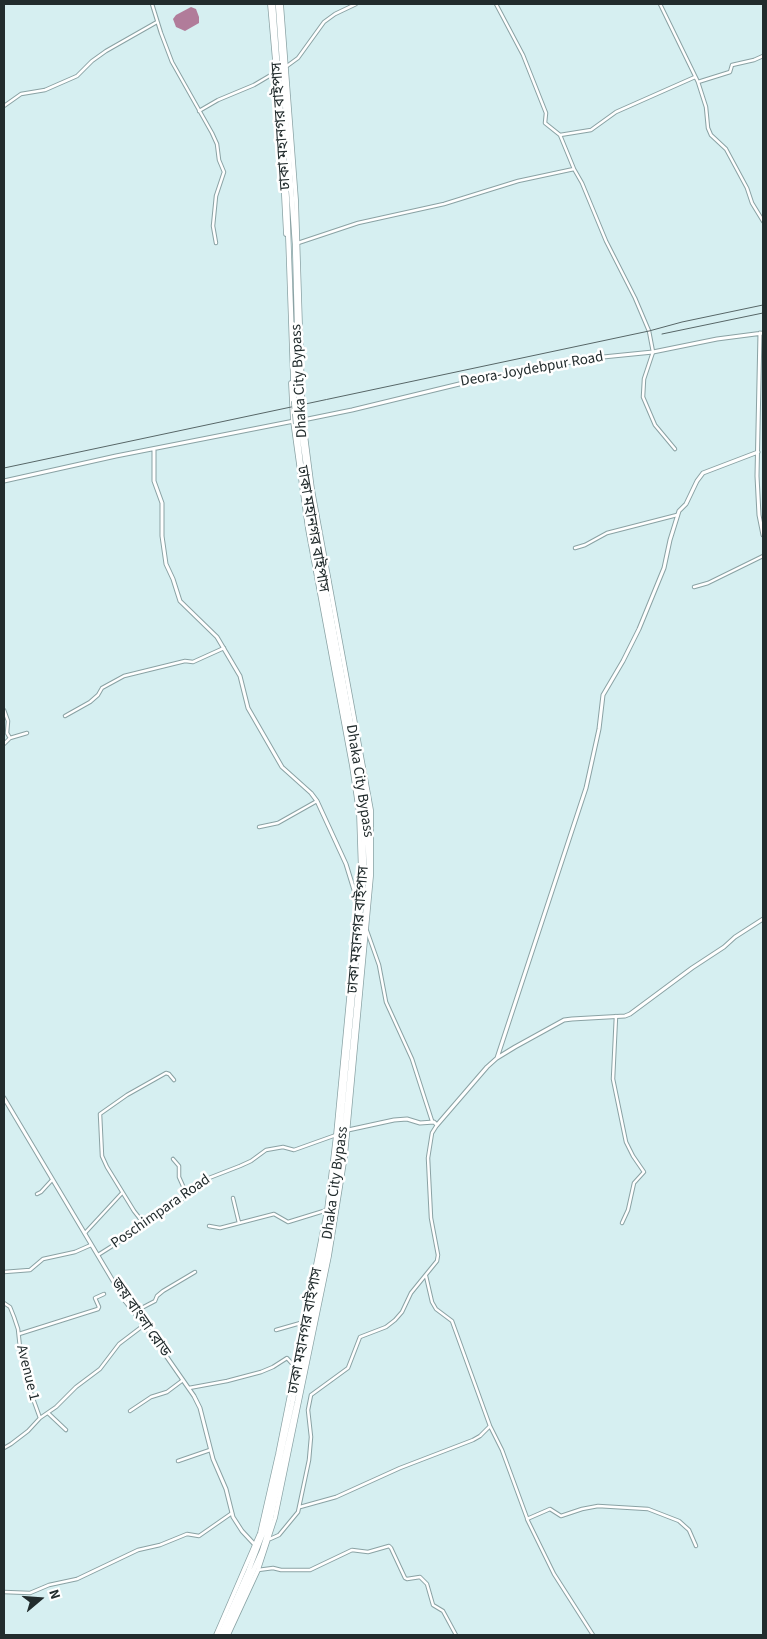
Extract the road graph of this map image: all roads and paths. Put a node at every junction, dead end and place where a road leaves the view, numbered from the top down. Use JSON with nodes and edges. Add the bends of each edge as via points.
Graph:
{"nodes":[{"id":1,"x":152,"y":4,"type":"edge"},
{"id":2,"x":272,"y":4,"type":"edge"},
{"id":3,"x":280,"y":4,"type":"edge"},
{"id":4,"x":356,"y":4,"type":"edge"},
{"id":5,"x":496,"y":4,"type":"edge"},
{"id":6,"x":660,"y":4,"type":"edge"},
{"id":7,"x":157,"y":22,"type":"junction"},
{"id":8,"x":763,"y":56,"type":"edge"},
{"id":9,"x":287,"y":66,"type":"junction"},
{"id":10,"x":276,"y":72,"type":"junction"},
{"id":11,"x":695,"y":77,"type":"junction"},
{"id":12,"x":698,"y":82,"type":"junction"},
{"id":13,"x":4,"y":106,"type":"edge"},
{"id":14,"x":199,"y":111,"type":"junction"},
{"id":15,"x":560,"y":135,"type":"junction"},
{"id":16,"x":574,"y":170,"type":"junction"},
{"id":17,"x":763,"y":221,"type":"edge"},
{"id":18,"x":216,"y":243,"type":"dead end"},
{"id":19,"x":298,"y":243,"type":"junction"},
{"id":20,"x":761,"y":333,"type":"edge"},
{"id":21,"x":653,"y":352,"type":"junction"},
{"id":22,"x":297,"y":401,"type":"junction"},
{"id":23,"x":298,"y":422,"type":"junction"},
{"id":24,"x":154,"y":449,"type":"junction"},
{"id":25,"x":675,"y":449,"type":"dead end"},
{"id":26,"x":758,"y":452,"type":"junction"},
{"id":27,"x":4,"y":481,"type":"edge"},
{"id":28,"x":678,"y":515,"type":"junction"},
{"id":29,"x":763,"y":535,"type":"edge"},
{"id":30,"x":575,"y":548,"type":"dead end"},
{"id":31,"x":763,"y":556,"type":"edge"},
{"id":32,"x":694,"y":586,"type":"dead end"},
{"id":33,"x":224,"y":648,"type":"junction"},
{"id":34,"x":4,"y":710,"type":"edge"},
{"id":35,"x":64,"y":716,"type":"dead end"},
{"id":36,"x":27,"y":733,"type":"dead end"},
{"id":37,"x":10,"y":738,"type":"junction"},
{"id":38,"x":4,"y":744,"type":"edge"},
{"id":39,"x":317,"y":800,"type":"junction"},
{"id":40,"x":260,"y":827,"type":"dead end"},
{"id":41,"x":358,"y":897,"type":"junction"},
{"id":42,"x":763,"y":918,"type":"edge"},
{"id":43,"x":367,"y":931,"type":"junction"},
{"id":44,"x":616,"y":1016,"type":"junction"},
{"id":45,"x":497,"y":1058,"type":"junction"},
{"id":46,"x":174,"y":1080,"type":"dead end"},
{"id":47,"x":4,"y":1098,"type":"edge"},
{"id":48,"x":432,"y":1121,"type":"junction"},
{"id":49,"x":437,"y":1125,"type":"junction"},
{"id":50,"x":348,"y":1130,"type":"junction"},
{"id":51,"x":336,"y":1135,"type":"junction"},
{"id":52,"x":173,"y":1159,"type":"dead end"},
{"id":53,"x":52,"y":1180,"type":"junction"},
{"id":54,"x":122,"y":1193,"type":"junction"},
{"id":55,"x":37,"y":1194,"type":"dead end"},
{"id":56,"x":187,"y":1196,"type":"junction"},
{"id":57,"x":232,"y":1198,"type":"dead end"},
{"id":58,"x":327,"y":1210,"type":"junction"},
{"id":59,"x":239,"y":1223,"type":"junction"},
{"id":60,"x":622,"y":1223,"type":"dead end"},
{"id":61,"x":146,"y":1224,"type":"junction"},
{"id":62,"x":209,"y":1226,"type":"dead end"},
{"id":63,"x":85,"y":1233,"type":"junction"},
{"id":64,"x":91,"y":1245,"type":"junction"},
{"id":65,"x":98,"y":1255,"type":"junction"},
{"id":66,"x":4,"y":1272,"type":"edge"},
{"id":67,"x":195,"y":1272,"type":"dead end"},
{"id":68,"x":426,"y":1276,"type":"junction"},
{"id":69,"x":104,"y":1294,"type":"dead end"},
{"id":70,"x":4,"y":1303,"type":"edge"},
{"id":71,"x":132,"y":1312,"type":"junction"},
{"id":72,"x":304,"y":1322,"type":"junction"},
{"id":73,"x":144,"y":1325,"type":"junction"},
{"id":74,"x":276,"y":1330,"type":"dead end"},
{"id":75,"x":18,"y":1334,"type":"junction"},
{"id":76,"x":295,"y":1367,"type":"junction"},
{"id":77,"x":183,"y":1380,"type":"junction"},
{"id":78,"x":189,"y":1388,"type":"junction"},
{"id":79,"x":130,"y":1411,"type":"dead end"},
{"id":80,"x":48,"y":1413,"type":"junction"},
{"id":81,"x":40,"y":1418,"type":"junction"},
{"id":82,"x":490,"y":1426,"type":"junction"},
{"id":83,"x":66,"y":1430,"type":"dead end"},
{"id":84,"x":4,"y":1448,"type":"edge"},
{"id":85,"x":210,"y":1450,"type":"junction"},
{"id":86,"x":178,"y":1461,"type":"dead end"},
{"id":87,"x":299,"y":1507,"type":"junction"},
{"id":88,"x":232,"y":1513,"type":"junction"},
{"id":89,"x":527,"y":1519,"type":"junction"},
{"id":90,"x":270,"y":1539,"type":"junction"},
{"id":91,"x":256,"y":1546,"type":"junction"},
{"id":92,"x":696,"y":1546,"type":"dead end"},
{"id":93,"x":258,"y":1570,"type":"junction"},
{"id":94,"x":4,"y":1592,"type":"edge"},
{"id":95,"x":216,"y":1635,"type":"edge"},
{"id":96,"x":220,"y":1635,"type":"edge"},
{"id":97,"x":226,"y":1635,"type":"edge"},
{"id":98,"x":456,"y":1635,"type":"edge"},
{"id":99,"x":593,"y":1635,"type":"edge"}],
"edges":[{"from":1,"to":7,"type":"street"},
{"from":2,"to":10,"type":"main road"},
{"from":2,"to":22,"type":"highway","name":"ঢাকা মহানগর বাইপাস","via":[[287,201]]},
{"from":3,"to":9,"type":"main road"},
{"from":3,"to":22,"type":"highway","name":"Dhaka City Bypass","via":[[295,244]]},
{"from":4,"to":9,"type":"street","via":[[324,22],[298,58]]},
{"from":5,"to":15,"type":"street","via":[[523,55],[546,113],[545,123]]},
{"from":6,"to":11,"type":"street"},
{"from":7,"to":13,"type":"street","via":[[106,51],[77,76],[45,90],[21,94]]},
{"from":7,"to":14,"type":"street","via":[[172,62]]},
{"from":8,"to":12,"type":"street","via":[[732,65],[730,72]]},
{"from":9,"to":19,"type":"main road"},
{"from":10,"to":14,"type":"street"},
{"from":10,"to":23,"type":"main road"},
{"from":11,"to":12,"type":"street"},
{"from":11,"to":15,"type":"street","via":[[616,112],[591,130]]},
{"from":12,"to":17,"type":"street","via":[[711,135],[726,149]]},
{"from":14,"to":18,"type":"street","via":[[212,134],[224,172],[216,196],[213,226]]},
{"from":15,"to":16,"type":"street"},
{"from":16,"to":19,"type":"street","via":[[518,181],[444,204],[358,223]]},
{"from":16,"to":21,"type":"street","via":[[650,331]]},
{"from":19,"to":23,"type":"main road"},
{"from":20,"to":21,"type":"street","name":"Deora-Joydebpur Road"},
{"from":20,"to":26,"type":"street"},
{"from":21,"to":23,"type":"street","name":"Deora-Joydebpur Road","via":[[593,358],[484,378]]},
{"from":21,"to":25,"type":"street","via":[[644,379],[643,397],[655,425]]},
{"from":22,"to":23,"type":"highway","name":"ঢাকা মহানগর বাইপাস","bridge":true},
{"from":23,"to":24,"type":"street","name":"Deora-Joydebpur Road"},
{"from":23,"to":41,"type":"main road","via":[[308,529],[359,813],[361,873]]},
{"from":23,"to":43,"type":"main road","via":[[371,810]]},
{"from":23,"to":96,"type":"highway","name":"ঢাকা মহানগর বাইপাস","via":[[301,466],[363,812],[364,874],[330,1210],[264,1533]]},
{"from":23,"to":97,"type":"highway","name":"Dhaka City Bypass","via":[[367,811],[369,876],[334,1211],[297,1403],[267,1535]]},
{"from":24,"to":27,"type":"street","name":"Deora-Joydebpur Road"},
{"from":24,"to":33,"type":"street","via":[[154,481],[162,503],[166,564],[181,603],[206,625]]},
{"from":26,"to":28,"type":"street","via":[[703,474]]},
{"from":26,"to":29,"type":"street","via":[[758,508]]},
{"from":28,"to":30,"type":"street","via":[[607,533]]},
{"from":28,"to":45,"type":"street","via":[[664,568],[642,621],[603,695],[586,788]]},
{"from":31,"to":32,"type":"street","via":[[708,583]]},
{"from":33,"to":35,"type":"street","via":[[193,662],[185,661],[124,676],[102,688],[90,702]]},
{"from":33,"to":39,"type":"street","via":[[240,676],[248,708],[282,767]]},
{"from":34,"to":37,"type":"street"},
{"from":36,"to":37,"type":"street"},
{"from":37,"to":38,"type":"street"},
{"from":39,"to":40,"type":"street","via":[[278,822]]},
{"from":39,"to":41,"type":"street"},
{"from":41,"to":51,"type":"main road"},
{"from":42,"to":44,"type":"street","via":[[630,1014]]},
{"from":43,"to":48,"type":"street","via":[[380,965],[386,1002],[412,1059]]},
{"from":43,"to":50,"type":"main road"},
{"from":44,"to":45,"type":"street","via":[[564,1020]]},
{"from":44,"to":60,"type":"street","via":[[613,1079],[626,1142],[644,1172],[634,1183]]},
{"from":45,"to":49,"type":"street"},
{"from":46,"to":54,"type":"street","via":[[166,1073],[100,1114],[102,1156]]},
{"from":47,"to":53,"type":"street","name":"জয় বাংলা রোড"},
{"from":48,"to":49,"type":"street"},
{"from":48,"to":50,"type":"street","via":[[424,1124],[407,1119],[394,1120]]},
{"from":49,"to":68,"type":"street","via":[[432,1133],[428,1158],[432,1228],[438,1259]]},
{"from":50,"to":90,"type":"main road","via":[[331,1247]]},
{"from":51,"to":56,"type":"street","name":"Poschimpara Road","via":[[294,1150],[283,1147],[266,1150],[251,1161],[209,1178],[202,1187]]},
{"from":51,"to":58,"type":"main road"},
{"from":52,"to":56,"type":"street","via":[[179,1166],[179,1177]]},
{"from":53,"to":55,"type":"street"},
{"from":53,"to":63,"type":"street","name":"জয় বাংলা রোড"},
{"from":54,"to":61,"type":"street"},
{"from":54,"to":63,"type":"street"},
{"from":56,"to":61,"type":"street","name":"Poschimpara Road"},
{"from":57,"to":59,"type":"street"},
{"from":58,"to":59,"type":"street","via":[[288,1222],[274,1214]]},
{"from":58,"to":72,"type":"main road"},
{"from":59,"to":62,"type":"street","via":[[220,1228]]},
{"from":61,"to":65,"type":"street","name":"Poschimpara Road"},
{"from":63,"to":64,"type":"street","name":"জয় বাংলা রোড"},
{"from":64,"to":65,"type":"street","name":"জয় বাংলা রোড"},
{"from":64,"to":66,"type":"street","via":[[43,1259],[30,1270]]},
{"from":65,"to":71,"type":"street","name":"জয় বাংলা রোড"},
{"from":67,"to":71,"type":"street","via":[[163,1291],[155,1301]]},
{"from":68,"to":82,"type":"street","via":[[436,1309],[452,1321]]},
{"from":68,"to":87,"type":"street","via":[[411,1293],[393,1324],[360,1337],[348,1368],[311,1395],[309,1453]]},
{"from":69,"to":75,"type":"street","via":[[94,1298],[98,1309]]},
{"from":70,"to":75,"type":"street","name":"Avenue 1","via":[[12,1310]]},
{"from":71,"to":73,"type":"street","name":"জয় বাংলা রোড"},
{"from":72,"to":74,"type":"street"},
{"from":72,"to":76,"type":"main road"},
{"from":73,"to":77,"type":"street","name":"জয় বাংলা রোড"},
{"from":73,"to":80,"type":"street","via":[[120,1344],[100,1369]]},
{"from":75,"to":81,"type":"street","name":"Avenue 1","via":[[21,1357],[28,1368],[31,1393]]},
{"from":76,"to":78,"type":"street","via":[[287,1358],[261,1372]]},
{"from":76,"to":91,"type":"main road"},
{"from":77,"to":78,"type":"street","name":"জয় বাংলা রোড"},
{"from":77,"to":79,"type":"street"},
{"from":78,"to":85,"type":"street","name":"জয় বাংলা রোড","via":[[200,1408]]},
{"from":80,"to":81,"type":"street"},
{"from":80,"to":83,"type":"street"},
{"from":81,"to":84,"type":"street"},
{"from":82,"to":87,"type":"street","via":[[473,1440],[336,1497]]},
{"from":82,"to":89,"type":"street"},
{"from":85,"to":86,"type":"street"},
{"from":85,"to":88,"type":"street","name":"জয় বাংলা রোড"},
{"from":87,"to":90,"type":"street","via":[[294,1518]]},
{"from":88,"to":91,"type":"street","name":"জয় বাংলা রোড"},
{"from":88,"to":94,"type":"street","via":[[199,1536],[187,1534],[138,1550],[77,1579],[30,1593]]},
{"from":89,"to":92,"type":"street","via":[[550,1509],[560,1516],[598,1506],[648,1509],[679,1521],[689,1530]]},
{"from":89,"to":99,"type":"street","via":[[554,1574]]},
{"from":90,"to":93,"type":"main road"},
{"from":91,"to":95,"type":"main road"},
{"from":93,"to":97,"type":"main road"},
{"from":93,"to":98,"type":"street","via":[[307,1571],[352,1550],[368,1552],[389,1546],[405,1578],[420,1577],[427,1584],[433,1605],[443,1612]]}]}
